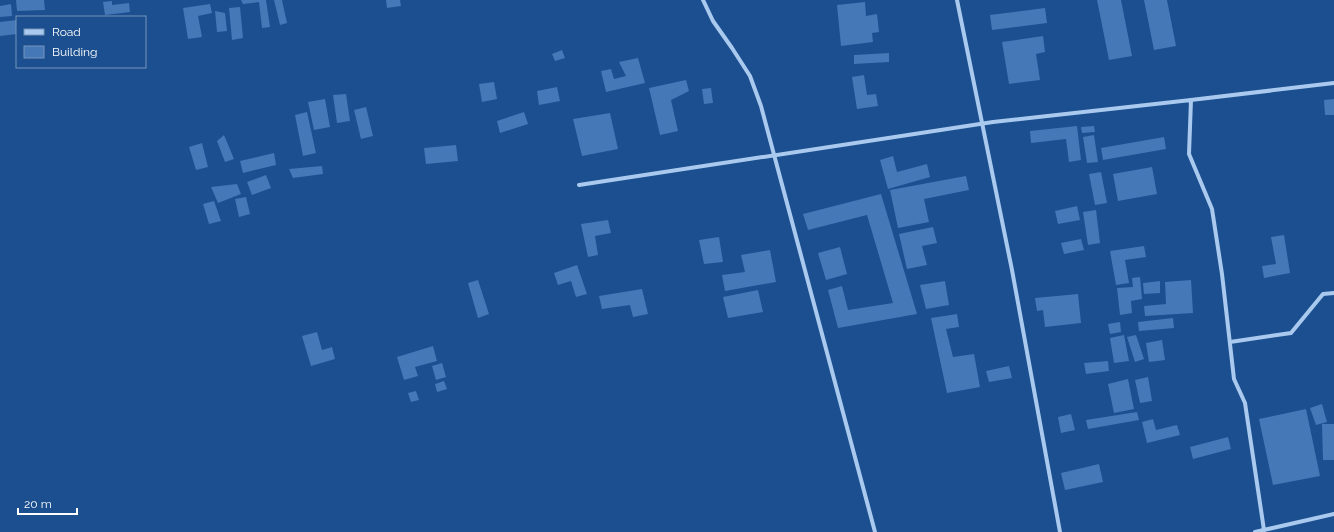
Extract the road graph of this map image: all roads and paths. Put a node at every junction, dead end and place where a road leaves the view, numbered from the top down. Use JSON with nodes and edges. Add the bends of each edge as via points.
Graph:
{"nodes":[{"id":1,"x":703,"y":0,"type":"edge"},
{"id":2,"x":957,"y":0,"type":"edge"},
{"id":3,"x":1334,"y":83,"type":"edge"},
{"id":4,"x":1191,"y":100,"type":"junction"},
{"id":5,"x":981,"y":123,"type":"junction"},
{"id":6,"x":774,"y":155,"type":"junction"},
{"id":7,"x":579,"y":186,"type":"dead end"},
{"id":8,"x":1334,"y":293,"type":"edge"},
{"id":9,"x":1230,"y":342,"type":"junction"},
{"id":10,"x":1334,"y":514,"type":"edge"},
{"id":11,"x":1264,"y":530,"type":"junction"},
{"id":12,"x":876,"y":532,"type":"edge"},
{"id":13,"x":1060,"y":532,"type":"edge"},
{"id":14,"x":1255,"y":532,"type":"edge"}],
"edges":[{"from":1,"to":6,"type":"street","via":[[713,21],[750,76]]},
{"from":2,"to":5,"type":"street"},
{"from":3,"to":4,"type":"street"},
{"from":4,"to":5,"type":"street"},
{"from":4,"to":9,"type":"street","via":[[1189,154],[1212,209]]},
{"from":5,"to":6,"type":"street"},
{"from":5,"to":13,"type":"street","via":[[1013,277]]},
{"from":6,"to":7,"type":"street"},
{"from":6,"to":12,"type":"street"},
{"from":8,"to":9,"type":"street","via":[[1323,294],[1291,333]]},
{"from":9,"to":11,"type":"street","via":[[1234,379],[1245,403]]},
{"from":10,"to":11,"type":"street"},
{"from":11,"to":14,"type":"street"}]}
